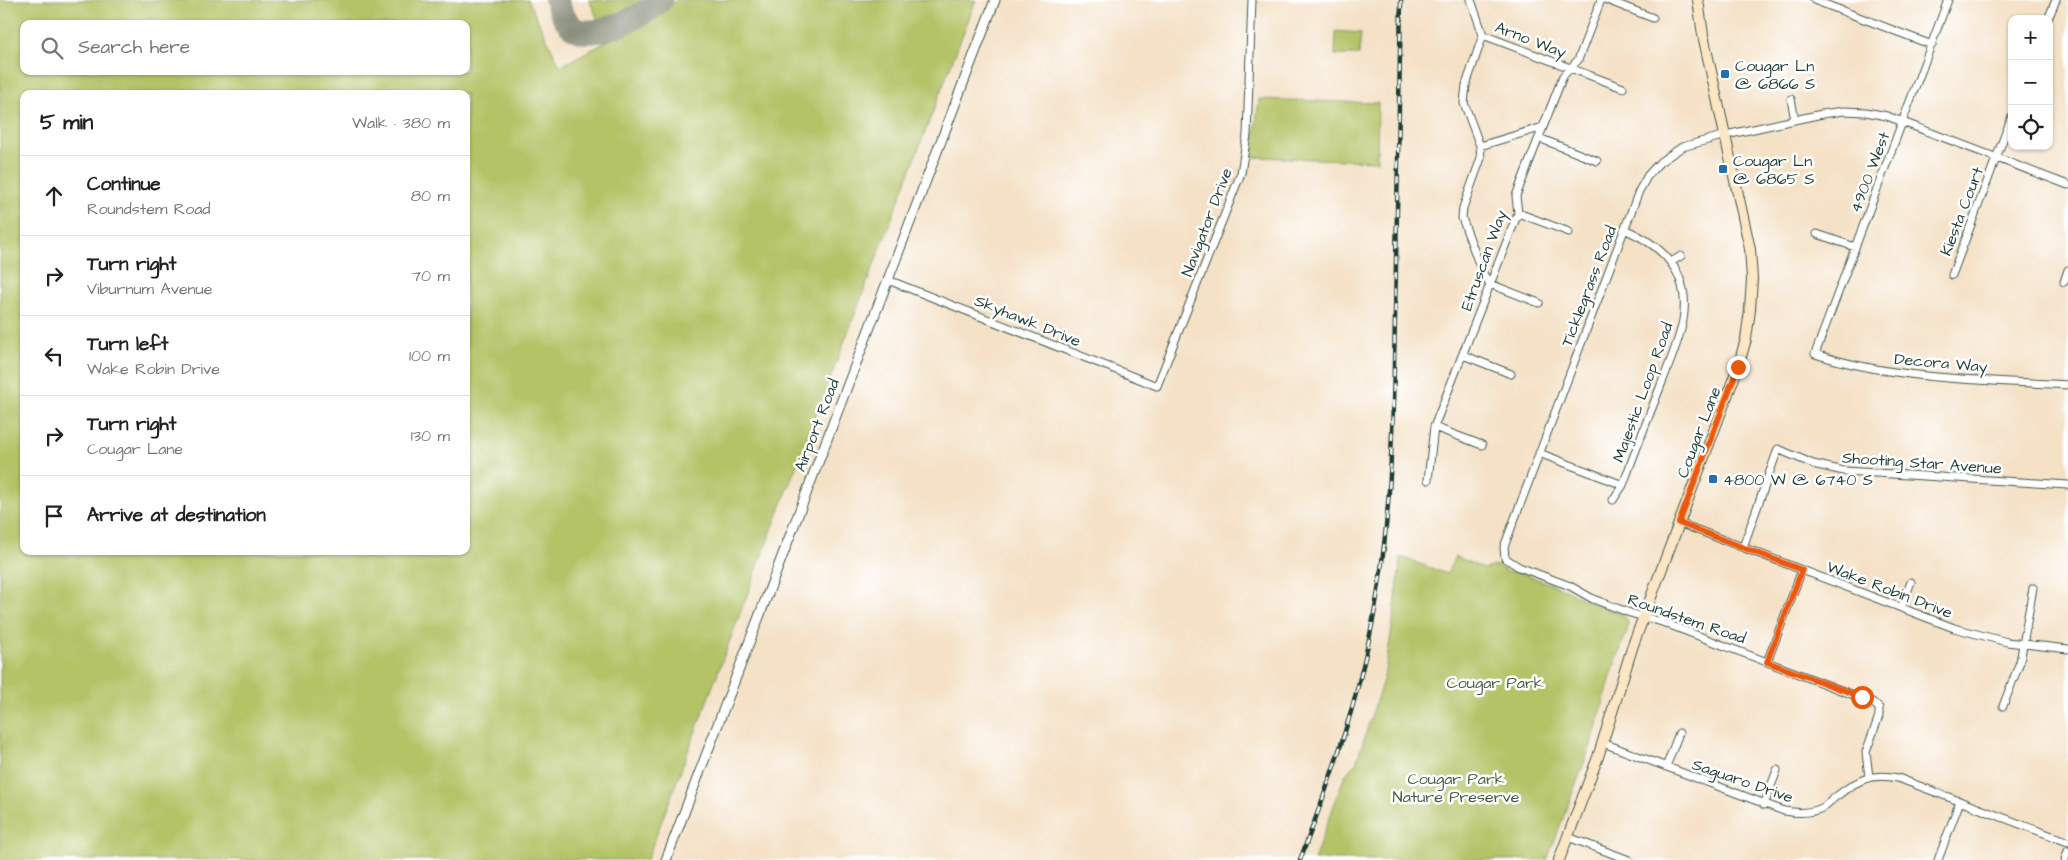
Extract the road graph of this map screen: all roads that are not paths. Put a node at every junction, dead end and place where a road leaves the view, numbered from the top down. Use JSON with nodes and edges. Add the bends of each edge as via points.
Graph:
{"nodes":[{"id":1,"x":995,"y":0,"type":"edge"},
{"id":2,"x":1252,"y":0,"type":"edge"},
{"id":3,"x":1471,"y":0,"type":"edge"},
{"id":4,"x":1601,"y":0,"type":"edge"},
{"id":5,"x":1607,"y":0,"type":"edge"},
{"id":6,"x":1698,"y":0,"type":"edge"},
{"id":7,"x":1814,"y":0,"type":"edge"},
{"id":8,"x":1948,"y":0,"type":"edge"},
{"id":9,"x":2056,"y":0,"type":"edge"},
{"id":10,"x":2050,"y":15,"type":"edge"},
{"id":11,"x":1653,"y":18,"type":"dead end"},
{"id":12,"x":1483,"y":35,"type":"junction"},
{"id":13,"x":1932,"y":44,"type":"junction"},
{"id":14,"x":1570,"y":68,"type":"junction"},
{"id":15,"x":1623,"y":88,"type":"dead end"},
{"id":16,"x":1791,"y":99,"type":"dead end"},
{"id":17,"x":1795,"y":120,"type":"junction"},
{"id":18,"x":1902,"y":122,"type":"junction"},
{"id":19,"x":2008,"y":126,"type":"edge"},
{"id":20,"x":1542,"y":127,"type":"junction"},
{"id":21,"x":1726,"y":135,"type":"junction"},
{"id":22,"x":1538,"y":138,"type":"junction"},
{"id":23,"x":1480,"y":146,"type":"junction"},
{"id":24,"x":1996,"y":157,"type":"junction"},
{"id":25,"x":1598,"y":161,"type":"dead end"},
{"id":26,"x":2068,"y":185,"type":"edge"},
{"id":27,"x":1518,"y":213,"type":"junction"},
{"id":28,"x":1624,"y":229,"type":"junction"},
{"id":29,"x":1569,"y":232,"type":"dead end"},
{"id":30,"x":1817,"y":234,"type":"dead end"},
{"id":31,"x":1855,"y":248,"type":"junction"},
{"id":32,"x":1681,"y":256,"type":"dead end"},
{"id":33,"x":1671,"y":262,"type":"junction"},
{"id":34,"x":2068,"y":270,"type":"edge"},
{"id":35,"x":1952,"y":275,"type":"dead end"},
{"id":36,"x":888,"y":280,"type":"junction"},
{"id":37,"x":2064,"y":282,"type":"dead end"},
{"id":38,"x":1490,"y":284,"type":"junction"},
{"id":39,"x":1539,"y":303,"type":"dead end"},
{"id":40,"x":1814,"y":354,"type":"joint"},
{"id":41,"x":1463,"y":355,"type":"junction"},
{"id":42,"x":1511,"y":374,"type":"dead end"},
{"id":43,"x":2068,"y":385,"type":"edge"},
{"id":44,"x":1157,"y":386,"type":"joint"},
{"id":45,"x":1434,"y":427,"type":"junction"},
{"id":46,"x":1482,"y":445,"type":"dead end"},
{"id":47,"x":1539,"y":453,"type":"junction"},
{"id":48,"x":1428,"y":480,"type":"dead end"},
{"id":49,"x":1623,"y":485,"type":"junction"},
{"id":50,"x":2068,"y":485,"type":"edge"},
{"id":51,"x":1613,"y":500,"type":"dead end"},
{"id":52,"x":1679,"y":523,"type":"junction"},
{"id":53,"x":1743,"y":547,"type":"junction"},
{"id":54,"x":1504,"y":558,"type":"joint"},
{"id":55,"x":1802,"y":570,"type":"junction"},
{"id":56,"x":1911,"y":582,"type":"dead end"},
{"id":57,"x":2033,"y":588,"type":"dead end"},
{"id":58,"x":1901,"y":608,"type":"junction"},
{"id":59,"x":1644,"y":617,"type":"junction"},
{"id":60,"x":2023,"y":644,"type":"junction"},
{"id":61,"x":2068,"y":649,"type":"edge"},
{"id":62,"x":1767,"y":662,"type":"junction"},
{"id":63,"x":2003,"y":706,"type":"dead end"},
{"id":64,"x":1679,"y":733,"type":"dead end"},
{"id":65,"x":1603,"y":743,"type":"junction"},
{"id":66,"x":1666,"y":767,"type":"junction"},
{"id":67,"x":1777,"y":770,"type":"dead end"},
{"id":68,"x":1869,"y":777,"type":"junction"},
{"id":69,"x":1960,"y":801,"type":"junction"},
{"id":70,"x":1764,"y":804,"type":"junction"},
{"id":71,"x":1568,"y":837,"type":"junction"},
{"id":72,"x":2068,"y":842,"type":"edge"},
{"id":73,"x":2068,"y":851,"type":"edge"},
{"id":74,"x":666,"y":860,"type":"edge"},
{"id":75,"x":1559,"y":860,"type":"edge"},
{"id":76,"x":1629,"y":860,"type":"edge"},
{"id":77,"x":1938,"y":860,"type":"edge"},
{"id":78,"x":2065,"y":860,"type":"edge"}],
"edges":[{"from":1,"to":36,"type":"street","name":"Airport Road"},
{"from":2,"to":44,"type":"street","name":"Navigator Drive","via":[[1247,135],[1240,173]]},
{"from":3,"to":12,"type":"street"},
{"from":4,"to":14,"type":"street","name":"Etruscan Way","via":[[1578,60]]},
{"from":5,"to":11,"type":"street"},
{"from":6,"to":21,"type":"main road","name":"Cougar Lane"},
{"from":7,"to":13,"type":"street"},
{"from":8,"to":13,"type":"street","name":"4900 West"},
{"from":9,"to":10,"type":"street"},
{"from":12,"to":14,"type":"street","name":"Arno Way"},
{"from":12,"to":23,"type":"street","via":[[1464,95]]},
{"from":13,"to":18,"type":"street","name":"4900 West"},
{"from":14,"to":15,"type":"street","name":"Arno Way"},
{"from":14,"to":20,"type":"street","name":"Etruscan Way","via":[[1563,76]]},
{"from":16,"to":17,"type":"street"},
{"from":17,"to":18,"type":"street","name":"Ticklegrass Road","via":[[1855,111]]},
{"from":17,"to":21,"type":"street","name":"Ticklegrass Road"},
{"from":18,"to":24,"type":"street","name":"Ticklegrass Road"},
{"from":18,"to":31,"type":"street","name":"4900 West"},
{"from":19,"to":24,"type":"street","name":"Kiesta Court"},
{"from":20,"to":22,"type":"street","name":"Etruscan Way"},
{"from":20,"to":23,"type":"street"},
{"from":21,"to":28,"type":"street","name":"Ticklegrass Road","via":[[1682,147],[1660,162],[1643,183]]},
{"from":21,"to":52,"type":"main road","name":"Cougar Lane","via":[[1750,248],[1750,310],[1738,367]]},
{"from":22,"to":25,"type":"street"},
{"from":22,"to":27,"type":"street","name":"Etruscan Way","via":[[1516,196]]},
{"from":23,"to":38,"type":"street","via":[[1481,158],[1461,214],[1482,272]]},
{"from":24,"to":26,"type":"street","name":"Ticklegrass Road"},
{"from":24,"to":35,"type":"street","name":"Kiesta Court"},
{"from":27,"to":29,"type":"street"},
{"from":27,"to":38,"type":"street","name":"Etruscan Way"},
{"from":28,"to":33,"type":"street","name":"Majestic Loop Road","via":[[1648,240]]},
{"from":28,"to":47,"type":"street","name":"Ticklegrass Road"},
{"from":30,"to":31,"type":"street"},
{"from":31,"to":40,"type":"street","name":"4900 West"},
{"from":32,"to":33,"type":"street"},
{"from":33,"to":49,"type":"street","name":"Majestic Loop Road","via":[[1683,295],[1683,321]]},
{"from":34,"to":37,"type":"street"},
{"from":36,"to":44,"type":"street","name":"Skyhawk Drive"},
{"from":36,"to":74,"type":"street","name":"Airport Road"},
{"from":38,"to":39,"type":"street"},
{"from":38,"to":41,"type":"street","name":"Etruscan Way"},
{"from":40,"to":43,"type":"street","name":"Decora Way","via":[[1897,374]]},
{"from":41,"to":42,"type":"street"},
{"from":41,"to":45,"type":"street","name":"Etruscan Way"},
{"from":45,"to":46,"type":"street"},
{"from":45,"to":48,"type":"street","name":"Etruscan Way"},
{"from":47,"to":49,"type":"street"},
{"from":47,"to":54,"type":"street","name":"Ticklegrass Road","via":[[1504,547]]},
{"from":49,"to":51,"type":"street","name":"Majestic Loop Road"},
{"from":50,"to":53,"type":"street","name":"Shooting Star Avenue","via":[[1861,473],[1813,464],[1778,449]]},
{"from":52,"to":53,"type":"street","name":"Wake Robin Drive"},
{"from":52,"to":59,"type":"main road","name":"Cougar Lane"},
{"from":53,"to":55,"type":"street","name":"Wake Robin Drive"},
{"from":54,"to":59,"type":"street","name":"Roundstem Road","via":[[1593,599]]},
{"from":55,"to":58,"type":"street","name":"Wake Robin Drive"},
{"from":55,"to":62,"type":"street"},
{"from":56,"to":58,"type":"street"},
{"from":57,"to":60,"type":"street"},
{"from":58,"to":60,"type":"street","name":"Wake Robin Drive","via":[[1972,634]]},
{"from":59,"to":62,"type":"street","name":"Roundstem Road"},
{"from":59,"to":65,"type":"main road","name":"Cougar Lane"},
{"from":60,"to":61,"type":"street","name":"Wake Robin Drive"},
{"from":60,"to":63,"type":"street","via":[[2020,662]]},
{"from":62,"to":68,"type":"street","name":"Roundstem Road","via":[[1862,697],[1879,708],[1866,752]]},
{"from":64,"to":66,"type":"street"},
{"from":65,"to":66,"type":"street","name":"Saguaro Drive"},
{"from":65,"to":71,"type":"main road","name":"Cougar Lane"},
{"from":66,"to":70,"type":"street","name":"Saguaro Drive"},
{"from":67,"to":70,"type":"street"},
{"from":68,"to":69,"type":"street","name":"Saguaro Drive","via":[[1898,778]]},
{"from":68,"to":70,"type":"street","name":"Saguaro Drive","via":[[1845,789],[1822,808],[1808,812],[1784,812]]},
{"from":69,"to":72,"type":"street","name":"Saguaro Drive"},
{"from":69,"to":77,"type":"street"},
{"from":71,"to":75,"type":"main road","name":"Cougar Lane"},
{"from":71,"to":76,"type":"street"},
{"from":73,"to":78,"type":"street"}]}
